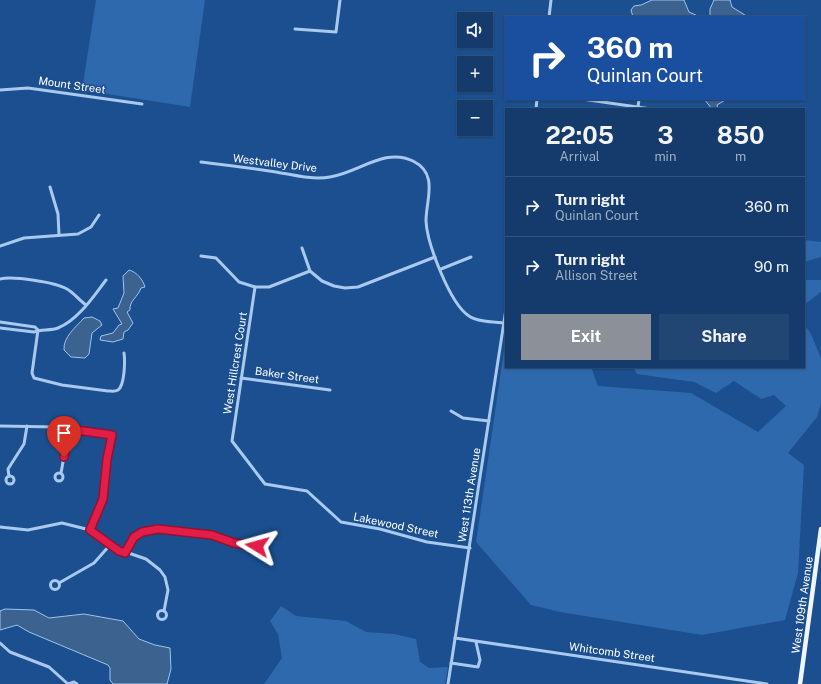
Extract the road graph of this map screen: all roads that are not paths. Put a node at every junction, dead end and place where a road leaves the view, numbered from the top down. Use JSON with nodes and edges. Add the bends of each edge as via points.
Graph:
{"nodes":[{"id":1,"x":340,"y":0,"type":"edge"},
{"id":2,"x":551,"y":0,"type":"edge"},
{"id":3,"x":549,"y":16,"type":"edge"},
{"id":4,"x":295,"y":29,"type":"dead end"},
{"id":5,"x":0,"y":90,"type":"edge"},
{"id":6,"x":588,"y":100,"type":"edge"},
{"id":7,"x":142,"y":104,"type":"dead end"},
{"id":8,"x":637,"y":108,"type":"edge"},
{"id":9,"x":201,"y":162,"type":"dead end"},
{"id":10,"x":50,"y":187,"type":"dead end"},
{"id":11,"x":98,"y":215,"type":"dead end"},
{"id":12,"x":59,"y":235,"type":"junction"},
{"id":13,"x":0,"y":246,"type":"edge"},
{"id":14,"x":302,"y":248,"type":"dead end"},
{"id":15,"x":201,"y":256,"type":"dead end"},
{"id":16,"x":435,"y":257,"type":"junction"},
{"id":17,"x":471,"y":257,"type":"dead end"},
{"id":18,"x":441,"y":270,"type":"junction"},
{"id":19,"x":310,"y":271,"type":"junction"},
{"id":20,"x":0,"y":279,"type":"edge"},
{"id":21,"x":106,"y":280,"type":"dead end"},
{"id":22,"x":256,"y":287,"type":"junction"},
{"id":23,"x":86,"y":305,"type":"junction"},
{"id":24,"x":505,"y":316,"type":"edge"},
{"id":25,"x":0,"y":322,"type":"edge"},
{"id":26,"x":504,"y":323,"type":"junction"},
{"id":27,"x":0,"y":328,"type":"edge"},
{"id":28,"x":38,"y":330,"type":"junction"},
{"id":29,"x":124,"y":353,"type":"dead end"},
{"id":30,"x":241,"y":378,"type":"junction"},
{"id":31,"x":330,"y":390,"type":"dead end"},
{"id":32,"x":451,"y":411,"type":"dead end"},
{"id":33,"x":489,"y":421,"type":"junction"},
{"id":34,"x":0,"y":426,"type":"edge"},
{"id":35,"x":27,"y":426,"type":"junction"},
{"id":36,"x":69,"y":429,"type":"junction"},
{"id":37,"x":232,"y":442,"type":"joint"},
{"id":38,"x":61,"y":473,"type":"dead end"},
{"id":39,"x":9,"y":476,"type":"dead end"},
{"id":40,"x":0,"y":527,"type":"edge"},
{"id":41,"x":821,"y":529,"type":"edge"},
{"id":42,"x":90,"y":530,"type":"junction"},
{"id":43,"x":110,"y":545,"type":"junction"},
{"id":44,"x":257,"y":545,"type":"dead end"},
{"id":45,"x":470,"y":548,"type":"junction"},
{"id":46,"x":125,"y":553,"type":"junction"},
{"id":47,"x":59,"y":583,"type":"dead end"},
{"id":48,"x":164,"y":611,"type":"dead end"},
{"id":49,"x":455,"y":638,"type":"junction"},
{"id":50,"x":476,"y":642,"type":"junction"},
{"id":51,"x":0,"y":643,"type":"edge"},
{"id":52,"x":451,"y":663,"type":"junction"},
{"id":53,"x":68,"y":684,"type":"edge"},
{"id":54,"x":77,"y":684,"type":"edge"},
{"id":55,"x":448,"y":684,"type":"edge"},
{"id":56,"x":767,"y":684,"type":"edge"},
{"id":57,"x":800,"y":684,"type":"edge"}],
"edges":[{"from":1,"to":4,"type":"street","via":[[336,32]]},
{"from":2,"to":3,"type":"street"},
{"from":5,"to":7,"type":"street","name":"Mount Street","via":[[28,88]]},
{"from":6,"to":8,"type":"street"},
{"from":9,"to":16,"type":"street","name":"Westvalley Drive","via":[[328,178],[385,158],[404,157],[415,162],[427,175],[430,192],[426,220]]},
{"from":10,"to":12,"type":"street","via":[[58,214]]},
{"from":11,"to":12,"type":"street","via":[[85,231]]},
{"from":12,"to":13,"type":"street","via":[[24,238]]},
{"from":14,"to":19,"type":"street"},
{"from":15,"to":22,"type":"street","via":[[216,258],[239,282]]},
{"from":16,"to":18,"type":"street","name":"Westvalley Drive"},
{"from":16,"to":19,"type":"street","via":[[358,287],[334,286],[322,281]]},
{"from":17,"to":18,"type":"street"},
{"from":18,"to":26,"type":"street","name":"Westvalley Drive","via":[[451,295],[469,316]]},
{"from":19,"to":22,"type":"street","via":[[268,287]]},
{"from":20,"to":23,"type":"street","via":[[57,284],[68,289]]},
{"from":21,"to":23,"type":"street"},
{"from":22,"to":30,"type":"street","name":"West Hillcrest Court"},
{"from":23,"to":28,"type":"street","via":[[65,325],[47,331]]},
{"from":24,"to":26,"type":"street","name":"West 113th Avenue"},
{"from":25,"to":28,"type":"street","via":[[35,327]]},
{"from":26,"to":33,"type":"street","name":"West 113th Avenue"},
{"from":27,"to":28,"type":"street","via":[[34,332]]},
{"from":28,"to":29,"type":"street","via":[[32,373],[34,378],[44,382],[117,390],[122,381]]},
{"from":30,"to":31,"type":"street","name":"Baker Street"},
{"from":30,"to":37,"type":"street","name":"West Hillcrest Court"},
{"from":32,"to":33,"type":"street","via":[[460,416]]},
{"from":33,"to":45,"type":"street","name":"West 113th Avenue"},
{"from":34,"to":35,"type":"street"},
{"from":35,"to":36,"type":"street"},
{"from":35,"to":39,"type":"street","via":[[24,444],[8,469]]},
{"from":36,"to":38,"type":"street"},
{"from":36,"to":42,"type":"street","via":[[112,435],[103,499]]},
{"from":37,"to":45,"type":"street","name":"Lakewood Street","via":[[265,484],[307,491],[341,522],[380,529],[427,542]]},
{"from":40,"to":42,"type":"street","via":[[28,530],[62,523]]},
{"from":41,"to":57,"type":"main road","name":"West 109th Avenue"},
{"from":42,"to":43,"type":"street"},
{"from":43,"to":46,"type":"street"},
{"from":43,"to":47,"type":"street","via":[[94,563]]},
{"from":44,"to":46,"type":"street","via":[[234,543],[204,533],[192,534],[158,529],[142,532],[134,537]]},
{"from":45,"to":49,"type":"street","name":"West 113th Avenue"},
{"from":46,"to":48,"type":"street","via":[[146,559],[165,577],[168,590]]},
{"from":49,"to":50,"type":"street","name":"Whitcomb Street"},
{"from":49,"to":52,"type":"street","name":"West 113th Avenue"},
{"from":50,"to":52,"type":"street","via":[[480,660],[478,668]]},
{"from":50,"to":56,"type":"street","name":"Whitcomb Street"},
{"from":51,"to":53,"type":"street","via":[[10,652],[49,667]]},
{"from":52,"to":55,"type":"street","name":"West 113th Avenue"},
{"from":53,"to":54,"type":"street"}]}
